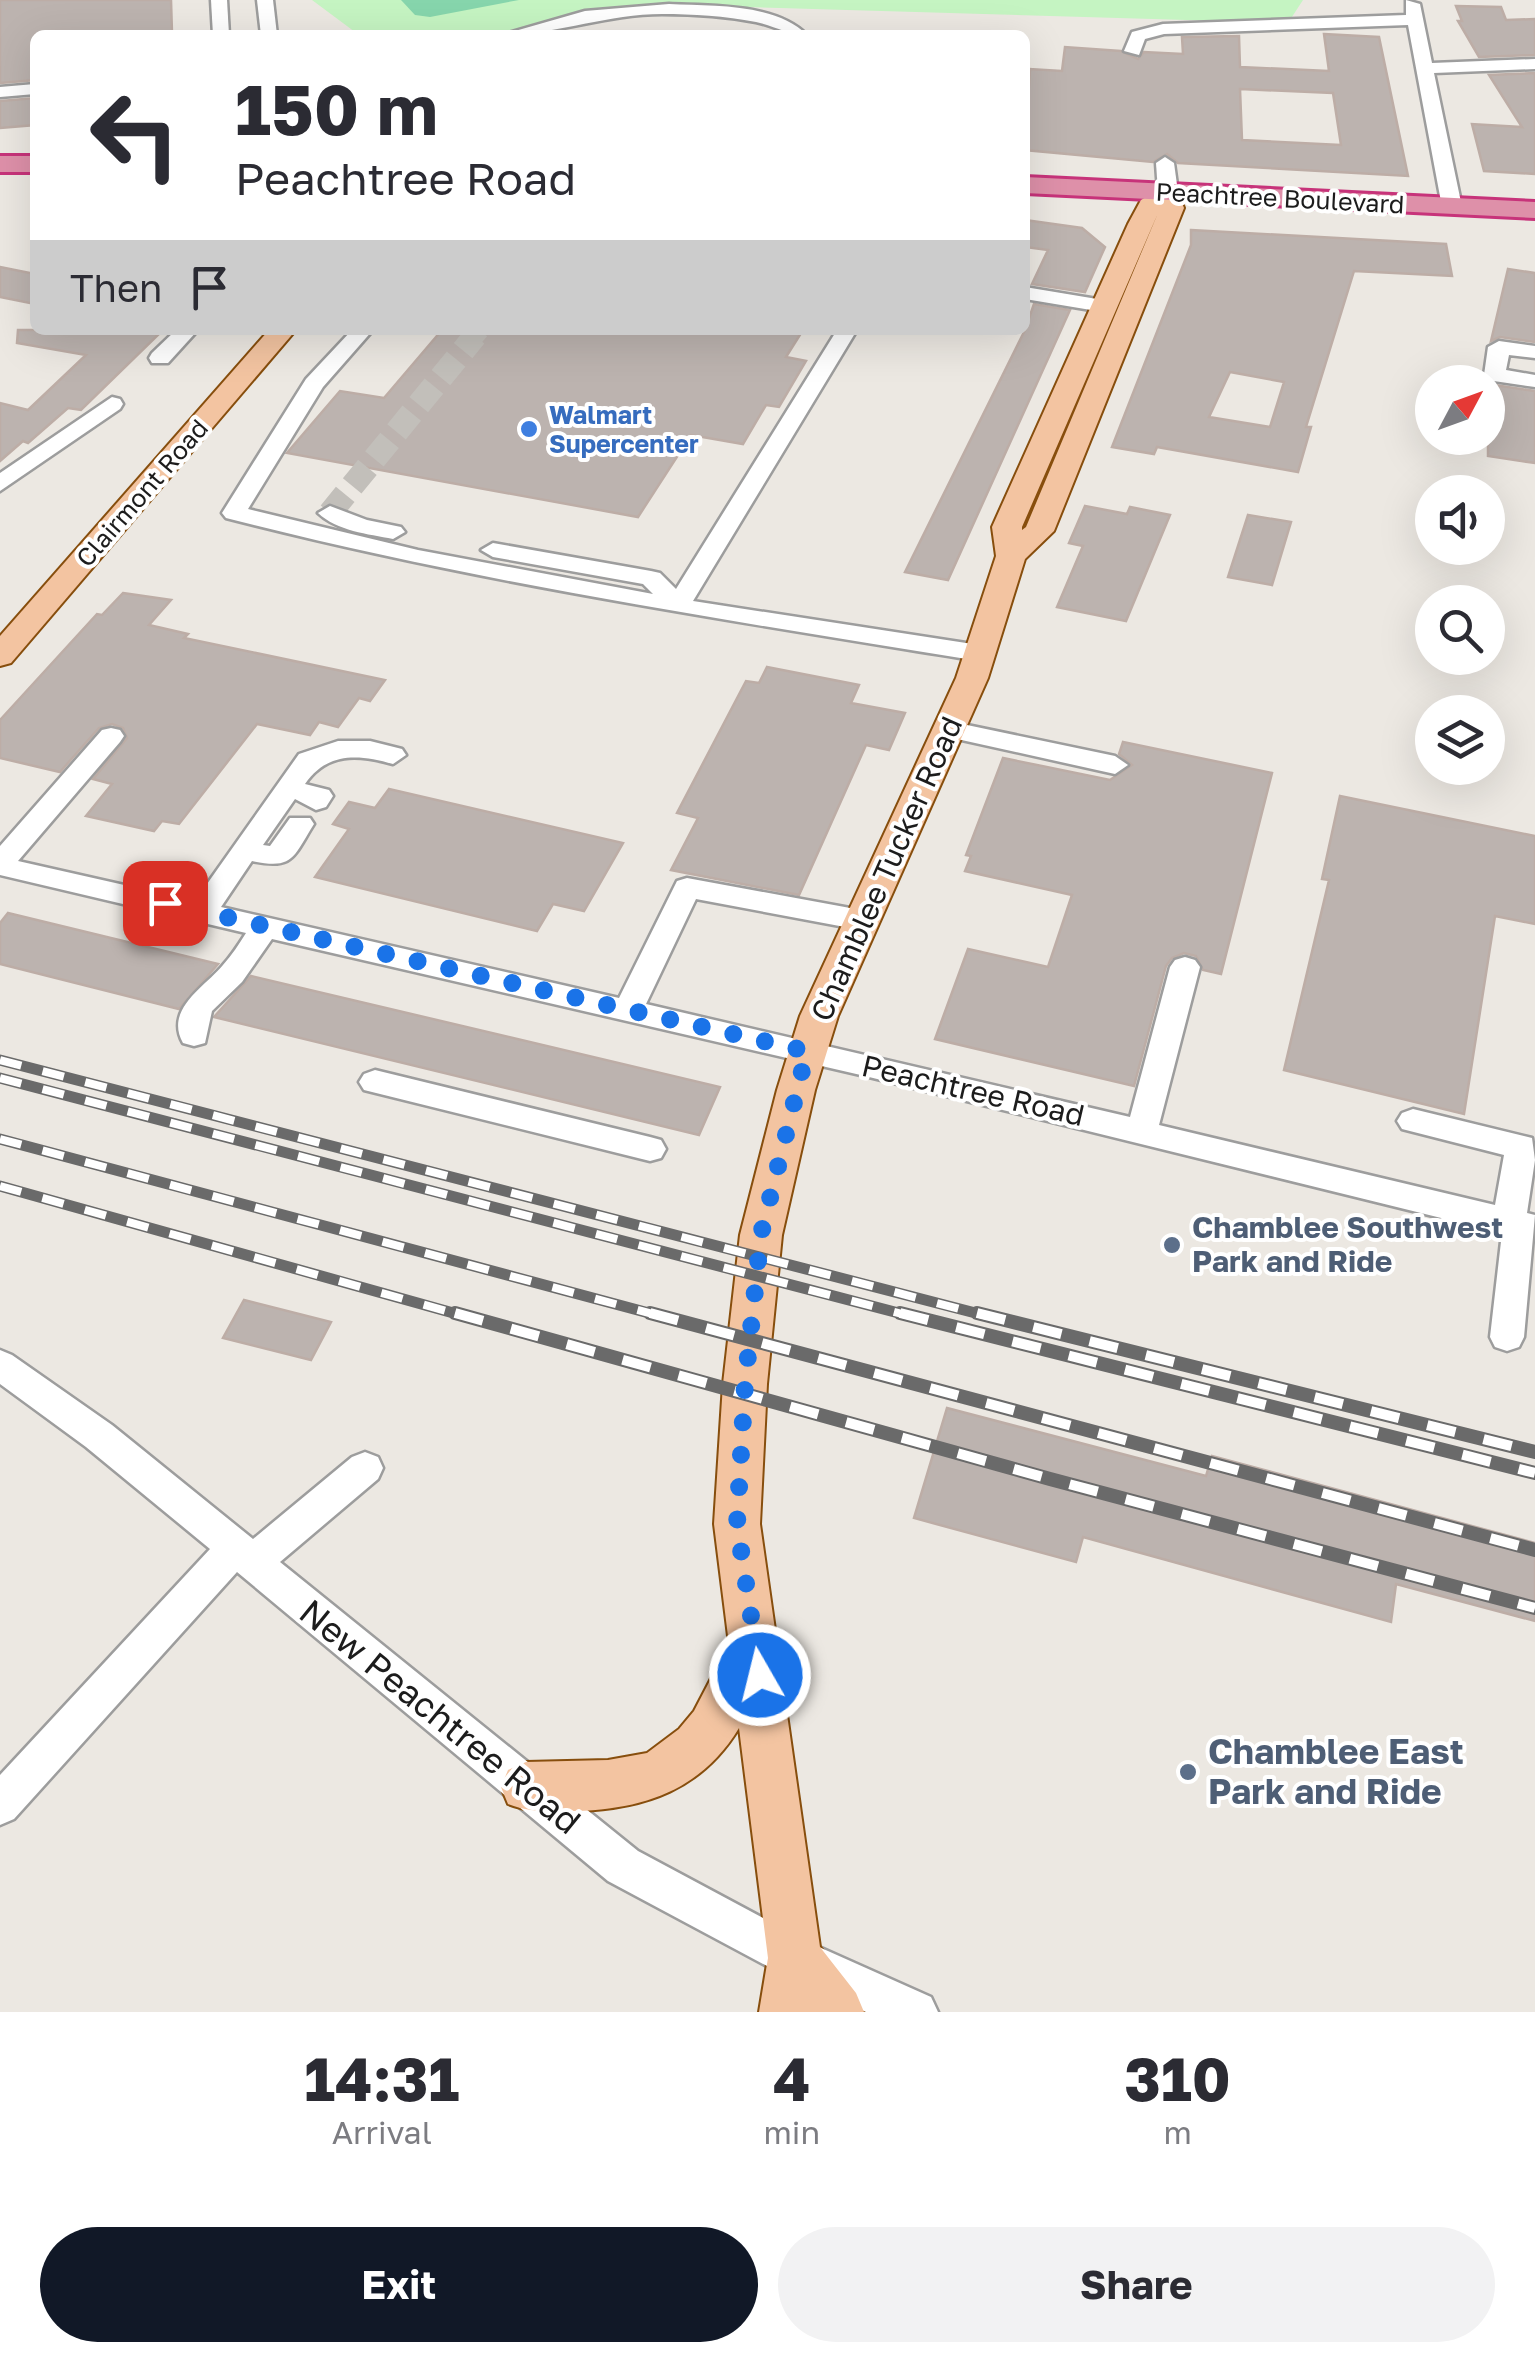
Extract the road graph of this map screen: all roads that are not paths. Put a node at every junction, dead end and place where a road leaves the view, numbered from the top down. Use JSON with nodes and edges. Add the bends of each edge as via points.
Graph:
{"nodes":[{"id":1,"x":219,"y":0,"type":"edge"},
{"id":2,"x":265,"y":0,"type":"edge"},
{"id":3,"x":1411,"y":0,"type":"edge"},
{"id":4,"x":1415,"y":20,"type":"junction"},
{"id":5,"x":1340,"y":24,"type":"junction"},
{"id":6,"x":221,"y":30,"type":"edge"},
{"id":7,"x":269,"y":30,"type":"edge"},
{"id":8,"x":528,"y":30,"type":"edge"},
{"id":9,"x":789,"y":30,"type":"edge"},
{"id":10,"x":1421,"y":44,"type":"junction"},
{"id":11,"x":1133,"y":52,"type":"dead end"},
{"id":12,"x":1535,"y":64,"type":"edge"},
{"id":13,"x":1426,"y":68,"type":"junction"},
{"id":14,"x":30,"y":70,"type":"edge"},
{"id":15,"x":0,"y":72,"type":"edge"},
{"id":16,"x":30,"y":89,"type":"edge"},
{"id":17,"x":0,"y":92,"type":"edge"},
{"id":18,"x":1166,"y":163,"type":"dead end"},
{"id":19,"x":0,"y":164,"type":"edge"},
{"id":20,"x":30,"y":164,"type":"edge"},
{"id":21,"x":1030,"y":186,"type":"edge"},
{"id":22,"x":1030,"y":186,"type":"edge"},
{"id":23,"x":1168,"y":192,"type":"junction"},
{"id":24,"x":1452,"y":207,"type":"junction"},
{"id":25,"x":1535,"y":210,"type":"edge"},
{"id":26,"x":1140,"y":224,"type":"junction"},
{"id":27,"x":1030,"y":294,"type":"edge"},
{"id":28,"x":1103,"y":306,"type":"junction"},
{"id":29,"x":183,"y":335,"type":"edge"},
{"id":30,"x":280,"y":335,"type":"edge"},
{"id":31,"x":359,"y":335,"type":"edge"},
{"id":32,"x":843,"y":335,"type":"edge"},
{"id":33,"x":1535,"y":352,"type":"edge"},
{"id":34,"x":160,"y":358,"type":"dead end"},
{"id":35,"x":1535,"y":381,"type":"edge"},
{"id":36,"x":112,"y":404,"type":"dead end"},
{"id":37,"x":0,"y":484,"type":"edge"},
{"id":38,"x":330,"y":513,"type":"dead end"},
{"id":39,"x":1011,"y":556,"type":"junction"},
{"id":40,"x":678,"y":606,"type":"junction"},
{"id":41,"x":979,"y":653,"type":"junction"},
{"id":42,"x":0,"y":656,"type":"edge"},
{"id":43,"x":948,"y":730,"type":"junction"},
{"id":44,"x":111,"y":736,"type":"dead end"},
{"id":45,"x":394,"y":755,"type":"dead end"},
{"id":46,"x":1115,"y":765,"type":"dead end"},
{"id":47,"x":288,"y":789,"type":"junction"},
{"id":48,"x":244,"y":850,"type":"junction"},
{"id":49,"x":0,"y":865,"type":"edge"},
{"id":50,"x":202,"y":912,"type":"junction"},
{"id":51,"x":861,"y":920,"type":"junction"},
{"id":52,"x":265,"y":927,"type":"junction"},
{"id":53,"x":1185,"y":966,"type":"dead end"},
{"id":54,"x":229,"y":979,"type":"dead end"},
{"id":55,"x":628,"y":1010,"type":"junction"},
{"id":56,"x":807,"y":1051,"type":"junction"},
{"id":57,"x":375,"y":1082,"type":"dead end"},
{"id":58,"x":1413,"y":1120,"type":"dead end"},
{"id":59,"x":1142,"y":1131,"type":"junction"},
{"id":60,"x":1528,"y":1148,"type":"edge"},
{"id":61,"x":650,"y":1149,"type":"dead end"},
{"id":62,"x":1521,"y":1225,"type":"edge"},
{"id":63,"x":1507,"y":1337,"type":"dead end"},
{"id":64,"x":0,"y":1366,"type":"edge"},
{"id":65,"x":365,"y":1468,"type":"dead end"},
{"id":66,"x":243,"y":1556,"type":"junction"},
{"id":67,"x":755,"y":1639,"type":"junction"},
{"id":68,"x":526,"y":1787,"type":"junction"},
{"id":69,"x":0,"y":1804,"type":"edge"},
{"id":70,"x":795,"y":1958,"type":"junction"},
{"id":71,"x":786,"y":2012,"type":"edge"},
{"id":72,"x":837,"y":2012,"type":"edge"},
{"id":73,"x":916,"y":2012,"type":"edge"}],
"edges":[{"from":1,"to":6,"type":"street"},
{"from":2,"to":7,"type":"street"},
{"from":3,"to":4,"type":"street"},
{"from":4,"to":5,"type":"street"},
{"from":4,"to":10,"type":"street"},
{"from":5,"to":10,"type":"street"},
{"from":5,"to":11,"type":"street","via":[[1163,29],[1138,36]]},
{"from":8,"to":9,"type":"street","via":[[633,10],[766,18]]},
{"from":10,"to":13,"type":"street"},
{"from":12,"to":13,"type":"street"},
{"from":13,"to":24,"type":"street"},
{"from":14,"to":15,"type":"street"},
{"from":16,"to":17,"type":"street"},
{"from":18,"to":23,"type":"street"},
{"from":19,"to":20,"type":"highway"},
{"from":21,"to":23,"type":"highway","name":"Peachtree Boulevard"},
{"from":22,"to":26,"type":"highway","via":[[1113,206]]},
{"from":23,"to":24,"type":"highway","name":"Peachtree Boulevard"},
{"from":23,"to":26,"type":"main road","name":"Chamblee Tucker Road"},
{"from":23,"to":39,"type":"main road","name":"Chamblee Tucker Road","via":[[1172,208],[1039,531]]},
{"from":24,"to":25,"type":"highway","name":"Peachtree Boulevard"},
{"from":26,"to":28,"type":"main road","name":"Chamblee Tucker Road"},
{"from":27,"to":28,"type":"street"},
{"from":28,"to":39,"type":"main road","name":"Chamblee Tucker Road","via":[[1007,527]]},
{"from":29,"to":34,"type":"street"},
{"from":30,"to":42,"type":"main road","name":"Clairmont Road"},
{"from":31,"to":40,"type":"street","via":[[314,384],[234,514],[340,542]]},
{"from":32,"to":40,"type":"street"},
{"from":33,"to":35,"type":"street","via":[[1499,347],[1494,375]]},
{"from":36,"to":37,"type":"street"},
{"from":38,"to":40,"type":"street","via":[[360,526],[651,578]]},
{"from":39,"to":41,"type":"main road","name":"Chamblee Tucker Road"},
{"from":40,"to":41,"type":"street"},
{"from":41,"to":43,"type":"main road","name":"Chamblee Tucker Road"},
{"from":43,"to":46,"type":"street"},
{"from":43,"to":51,"type":"main road","name":"Chamblee Tucker Road"},
{"from":44,"to":49,"type":"street"},
{"from":45,"to":47,"type":"street","via":[[338,750],[308,760]]},
{"from":47,"to":48,"type":"street"},
{"from":47,"to":48,"type":"street","via":[[319,796],[277,857]]},
{"from":48,"to":50,"type":"street"},
{"from":49,"to":50,"type":"street","name":"Peachtree Road"},
{"from":50,"to":52,"type":"street","name":"Peachtree Road"},
{"from":51,"to":55,"type":"street","via":[[687,888]]},
{"from":51,"to":56,"type":"main road","name":"Chamblee Tucker Road"},
{"from":52,"to":54,"type":"street"},
{"from":52,"to":55,"type":"street","name":"Peachtree Road"},
{"from":53,"to":59,"type":"street"},
{"from":55,"to":56,"type":"street","name":"Peachtree Road"},
{"from":56,"to":59,"type":"street","name":"Peachtree Road"},
{"from":56,"to":67,"type":"main road","name":"Chamblee Tucker Road","via":[[761,1234],[745,1384],[737,1524]]},
{"from":57,"to":61,"type":"street"},
{"from":58,"to":60,"type":"street"},
{"from":59,"to":62,"type":"street","name":"Peachtree Road"},
{"from":60,"to":62,"type":"street"},
{"from":62,"to":63,"type":"street"},
{"from":64,"to":66,"type":"street","name":"New Peachtree Road","via":[[99,1436]]},
{"from":65,"to":66,"type":"street"},
{"from":66,"to":68,"type":"street","name":"New Peachtree Road"},
{"from":66,"to":69,"type":"street"},
{"from":67,"to":68,"type":"main road","via":[[737,1686],[704,1740],[676,1766],[636,1781]]},
{"from":67,"to":70,"type":"main road","name":"Chamblee Tucker Road"},
{"from":68,"to":70,"type":"street","name":"New Peachtree Road","via":[[623,1866]]},
{"from":70,"to":71,"type":"main road","name":"Chamblee Tucker Road"},
{"from":70,"to":72,"type":"main road"},
{"from":70,"to":73,"type":"street","name":"New Peachtree Road"}]}
